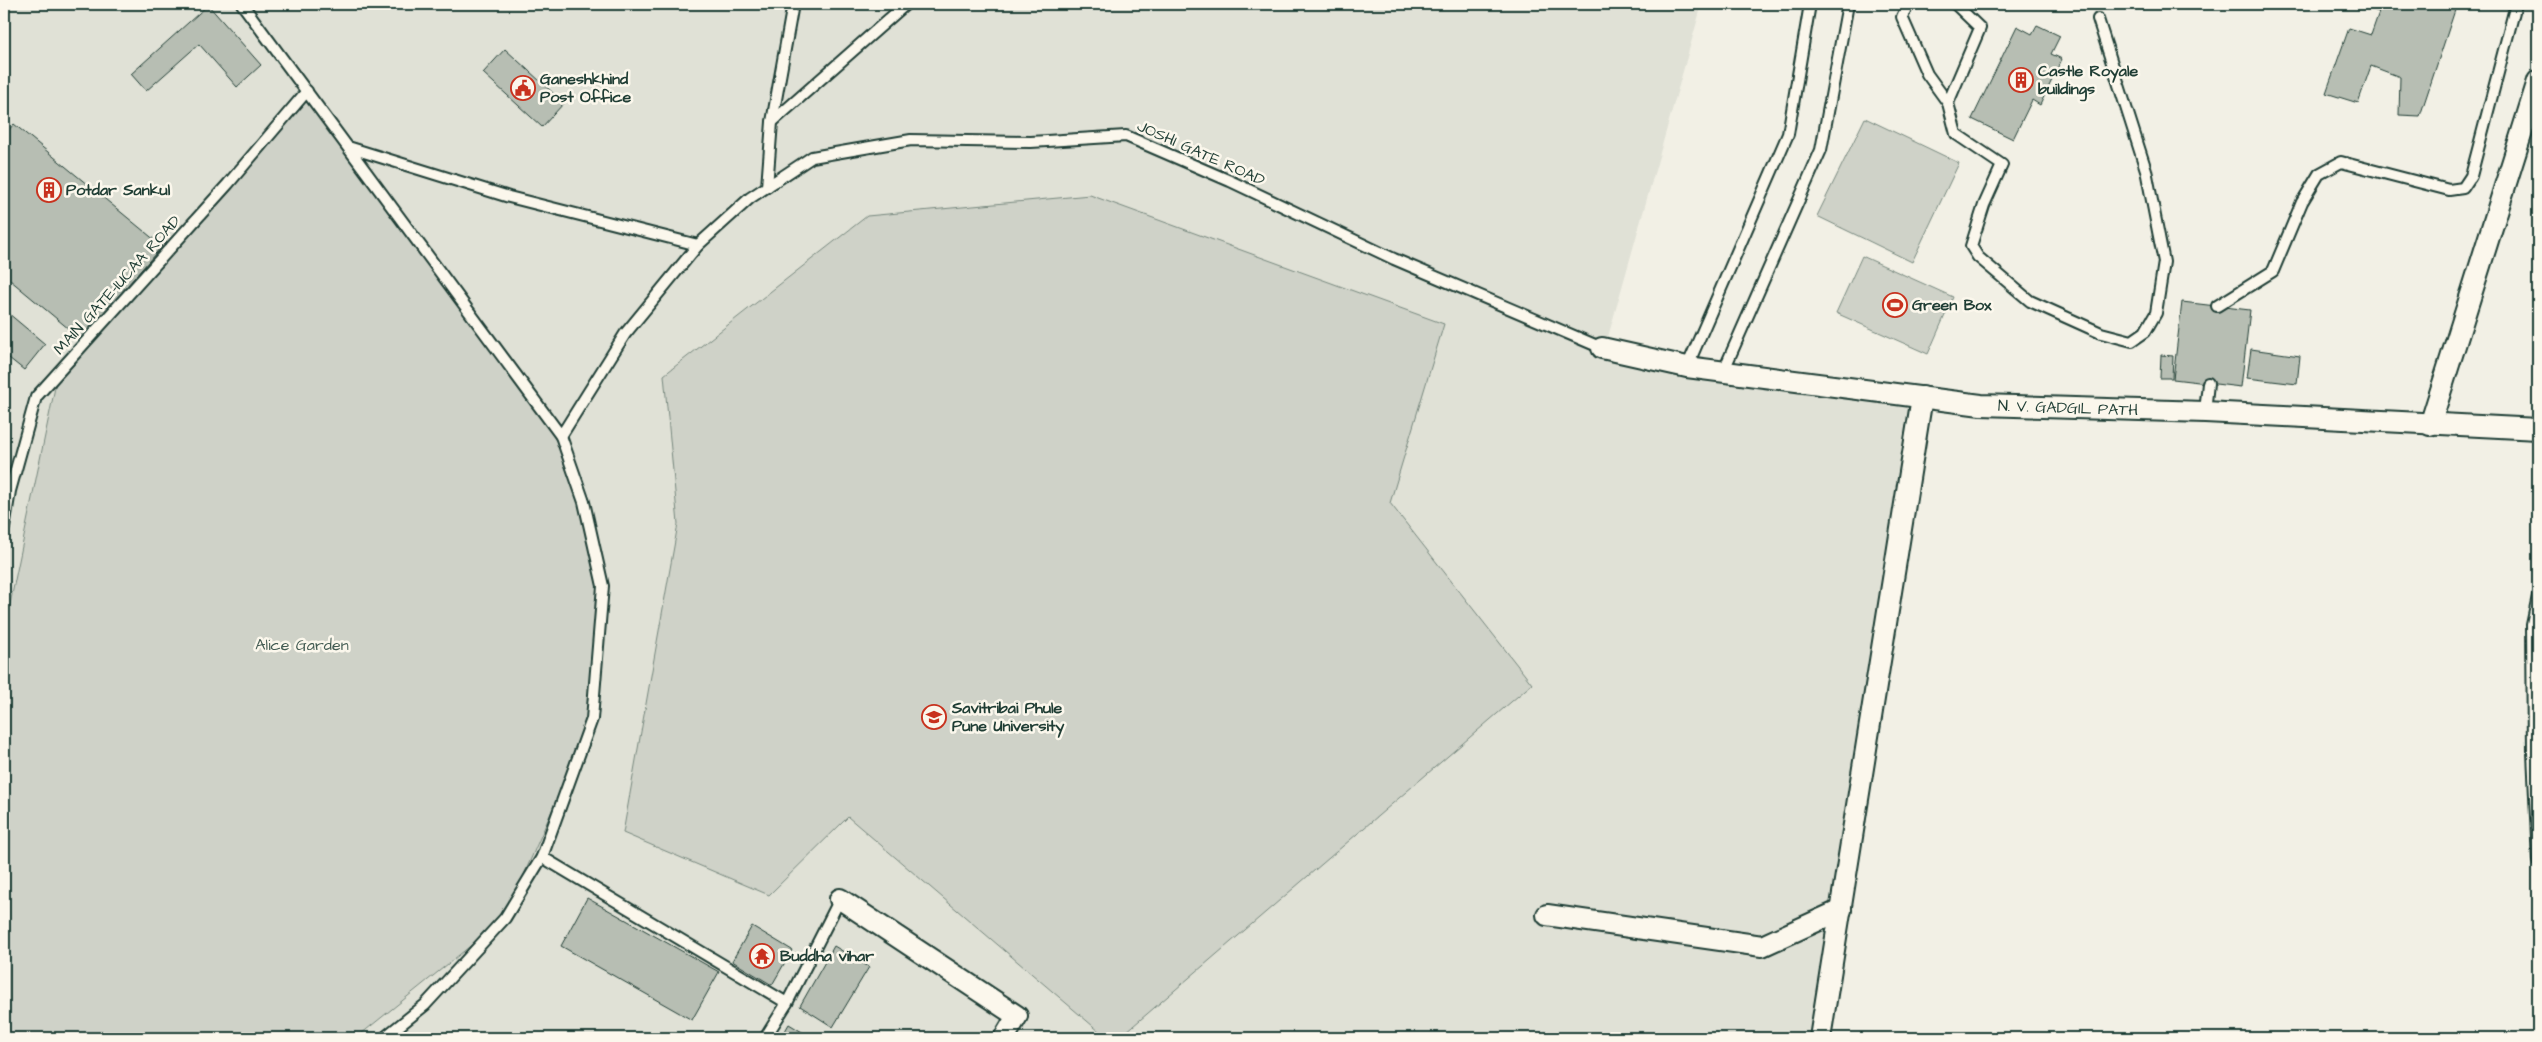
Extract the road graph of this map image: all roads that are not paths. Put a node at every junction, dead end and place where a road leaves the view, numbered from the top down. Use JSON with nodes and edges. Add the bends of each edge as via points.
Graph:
{"nodes":[{"id":1,"x":242,"y":4,"type":"edge"},
{"id":2,"x":793,"y":4,"type":"edge"},
{"id":3,"x":906,"y":4,"type":"edge"},
{"id":4,"x":1810,"y":4,"type":"edge"},
{"id":5,"x":1848,"y":4,"type":"edge"},
{"id":6,"x":1908,"y":4,"type":"edge"},
{"id":7,"x":1955,"y":4,"type":"edge"},
{"id":8,"x":2516,"y":4,"type":"edge"},
{"id":9,"x":2098,"y":19,"type":"dead end"},
{"id":10,"x":2538,"y":81,"type":"edge"},
{"id":11,"x":306,"y":91,"type":"junction"},
{"id":12,"x":1948,"y":103,"type":"junction"},
{"id":13,"x":772,"y":122,"type":"junction"},
{"id":14,"x":348,"y":147,"type":"junction"},
{"id":15,"x":767,"y":187,"type":"junction"},
{"id":16,"x":698,"y":246,"type":"junction"},
{"id":17,"x":2217,"y":306,"type":"dead end"},
{"id":18,"x":1602,"y":348,"type":"joint"},
{"id":19,"x":1687,"y":367,"type":"junction"},
{"id":20,"x":1723,"y":372,"type":"junction"},
{"id":21,"x":2208,"y":383,"type":"dead end"},
{"id":22,"x":1922,"y":397,"type":"junction"},
{"id":23,"x":2205,"y":412,"type":"junction"},
{"id":24,"x":2430,"y":425,"type":"junction"},
{"id":25,"x":2538,"y":429,"type":"edge"},
{"id":26,"x":561,"y":436,"type":"junction"},
{"id":27,"x":7,"y":495,"type":"edge"},
{"id":28,"x":4,"y":528,"type":"edge"},
{"id":29,"x":2538,"y":596,"type":"edge"},
{"id":30,"x":542,"y":857,"type":"junction"},
{"id":31,"x":2538,"y":861,"type":"edge"},
{"id":32,"x":840,"y":899,"type":"joint"},
{"id":33,"x":1841,"y":910,"type":"junction"},
{"id":34,"x":1547,"y":915,"type":"dead end"},
{"id":35,"x":787,"y":1003,"type":"junction"},
{"id":36,"x":384,"y":1038,"type":"edge"},
{"id":37,"x":764,"y":1038,"type":"edge"},
{"id":38,"x":1004,"y":1038,"type":"edge"},
{"id":39,"x":1820,"y":1038,"type":"edge"}],
"edges":[{"from":1,"to":11,"type":"lane"},
{"from":2,"to":13,"type":"lane"},
{"from":3,"to":13,"type":"lane"},
{"from":4,"to":19,"type":"lane","via":[[1788,134]]},
{"from":5,"to":20,"type":"lane","via":[[1821,150]]},
{"from":6,"to":12,"type":"lane","via":[[1902,17],[1927,74]]},
{"from":7,"to":12,"type":"lane","via":[[1980,28]]},
{"from":8,"to":17,"type":"lane","via":[[2471,176],[2463,188],[2449,190],[2341,162],[2329,167],[2319,174],[2302,202],[2273,271]]},
{"from":9,"to":12,"type":"lane","via":[[2146,170],[2164,262],[2156,314],[2145,332],[2132,341],[2101,333],[2030,301],[1978,257],[1971,246],[1984,205],[2002,165],[1956,134]]},
{"from":10,"to":24,"type":"street"},
{"from":11,"to":14,"type":"lane"},
{"from":11,"to":27,"type":"lane","name":"MAIN GATE-IUCAA ROAD","via":[[228,184],[36,397]]},
{"from":13,"to":15,"type":"lane"},
{"from":14,"to":16,"type":"lane","via":[[509,197]]},
{"from":14,"to":26,"type":"lane"},
{"from":15,"to":16,"type":"lane","name":"JOSHI GATE ROAD","via":[[750,198]]},
{"from":15,"to":18,"type":"lane","name":"JOSHI GATE ROAD","via":[[812,157],[911,140],[1031,142],[1126,136],[1394,259]]},
{"from":16,"to":26,"type":"lane","name":"JOSHI GATE ROAD","via":[[625,334]]},
{"from":18,"to":19,"type":"street","name":"N. V. GADGIL PATH"},
{"from":19,"to":20,"type":"street","name":"N. V. GADGIL PATH"},
{"from":20,"to":22,"type":"street","name":"N. V. GADGIL PATH"},
{"from":21,"to":23,"type":"lane"},
{"from":22,"to":23,"type":"street","name":"N. V. GADGIL PATH","via":[[1981,405]]},
{"from":22,"to":33,"type":"street"},
{"from":23,"to":24,"type":"street","name":"N. V. GADGIL PATH"},
{"from":24,"to":25,"type":"street","name":"N. V. GADGIL PATH"},
{"from":26,"to":30,"type":"lane","via":[[584,502],[603,586],[592,720]]},
{"from":27,"to":28,"type":"lane","name":"MAIN GATE-IUCAA ROAD"},
{"from":29,"to":31,"type":"lane","via":[[2532,624]]},
{"from":30,"to":35,"type":"lane"},
{"from":30,"to":36,"type":"lane","via":[[504,918],[425,1005]]},
{"from":32,"to":35,"type":"lane"},
{"from":32,"to":38,"type":"street","via":[[1017,1016]]},
{"from":33,"to":34,"type":"street","via":[[1762,946]]},
{"from":33,"to":39,"type":"street"},
{"from":35,"to":37,"type":"lane"}]}
